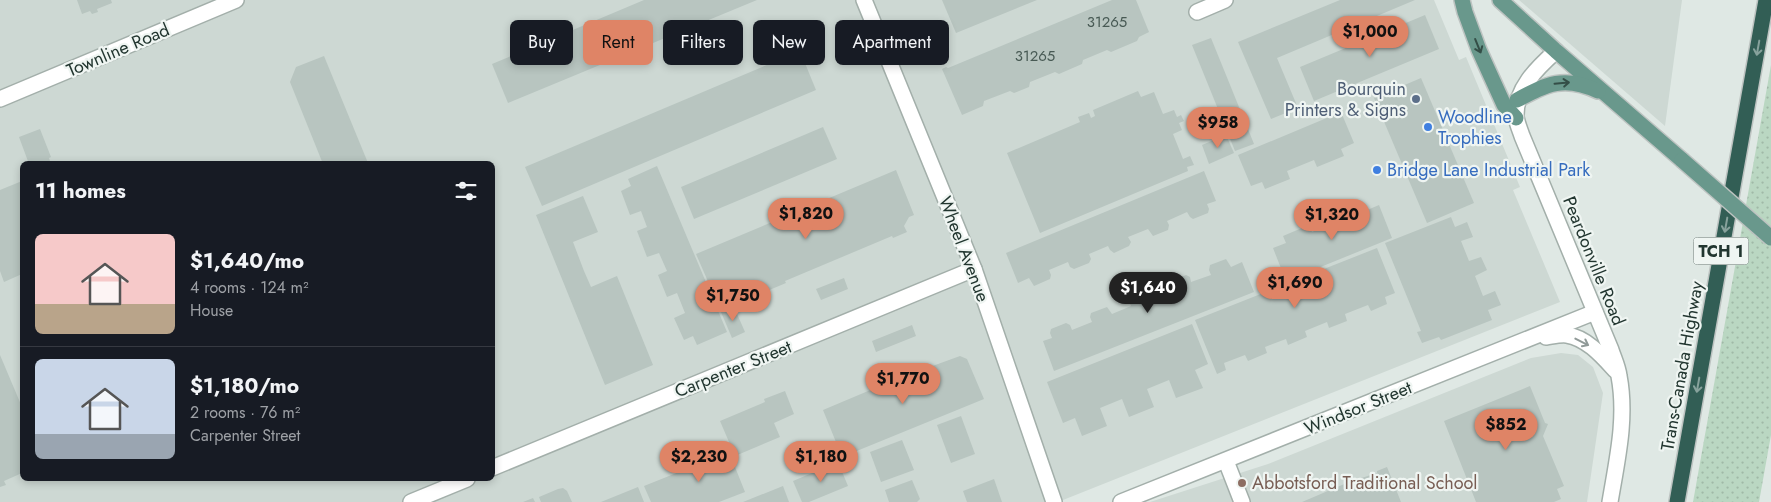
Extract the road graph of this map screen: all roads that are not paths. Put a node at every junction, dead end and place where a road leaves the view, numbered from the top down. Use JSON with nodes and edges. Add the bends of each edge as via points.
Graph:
{"nodes":[{"id":1,"x":236,"y":0,"type":"edge"},
{"id":2,"x":864,"y":0,"type":"edge"},
{"id":3,"x":1225,"y":0,"type":"edge"},
{"id":4,"x":1462,"y":0,"type":"edge"},
{"id":5,"x":1500,"y":0,"type":"edge"},
{"id":6,"x":1766,"y":0,"type":"edge"},
{"id":7,"x":1197,"y":12,"type":"dead end"},
{"id":8,"x":1556,"y":51,"type":"junction"},
{"id":9,"x":1610,"y":97,"type":"junction"},
{"id":10,"x":0,"y":99,"type":"edge"},
{"id":11,"x":1517,"y":100,"type":"junction"},
{"id":12,"x":1516,"y":118,"type":"junction"},
{"id":13,"x":1771,"y":238,"type":"edge"},
{"id":14,"x":974,"y":270,"type":"junction"},
{"id":15,"x":1595,"y":312,"type":"junction"},
{"id":16,"x":1535,"y":337,"type":"junction"},
{"id":17,"x":1619,"y":375,"type":"junction"},
{"id":18,"x":1226,"y":460,"type":"junction"},
{"id":19,"x":495,"y":467,"type":"edge"},
{"id":20,"x":462,"y":481,"type":"edge"},
{"id":21,"x":411,"y":502,"type":"edge"},
{"id":22,"x":1054,"y":502,"type":"edge"},
{"id":23,"x":1121,"y":502,"type":"edge"},
{"id":24,"x":1242,"y":502,"type":"edge"},
{"id":25,"x":1610,"y":502,"type":"edge"},
{"id":26,"x":1677,"y":502,"type":"edge"}],
"edges":[{"from":1,"to":10,"type":"street","name":"Townline Road"},
{"from":2,"to":14,"type":"street","name":"Wheel Avenue"},
{"from":3,"to":7,"type":"street"},
{"from":4,"to":12,"type":"main road","one_way":true,"via":[[1504,105]]},
{"from":5,"to":8,"type":"main road"},
{"from":6,"to":26,"type":"highway","name":"Trans-Canada Highway","number":"TCH 1","one_way":true},
{"from":8,"to":9,"type":"main road"},
{"from":8,"to":11,"type":"street","name":"Peardonville Road","via":[[1524,85]]},
{"from":11,"to":9,"type":"main road","one_way":true,"via":[[1542,86],[1572,82]]},
{"from":9,"to":13,"type":"main road","bridge":true},
{"from":11,"to":12,"type":"street","name":"Peardonville Road"},
{"from":12,"to":15,"type":"street","name":"Peardonville Road"},
{"from":14,"to":19,"type":"street","name":"Carpenter Street"},
{"from":14,"to":22,"type":"street","name":"Wheel Avenue"},
{"from":15,"to":16,"type":"street","name":"Windsor Street"},
{"from":15,"to":17,"type":"street","name":"Peardonville Road"},
{"from":16,"to":17,"type":"street","one_way":true,"via":[[1567,335],[1582,341],[1596,350]]},
{"from":16,"to":18,"type":"street","name":"Windsor Street"},
{"from":17,"to":25,"type":"street","name":"Peardonville Road","via":[[1622,427]]},
{"from":18,"to":23,"type":"street","name":"Windsor Street"},
{"from":18,"to":24,"type":"street"},
{"from":20,"to":21,"type":"street"}]}
